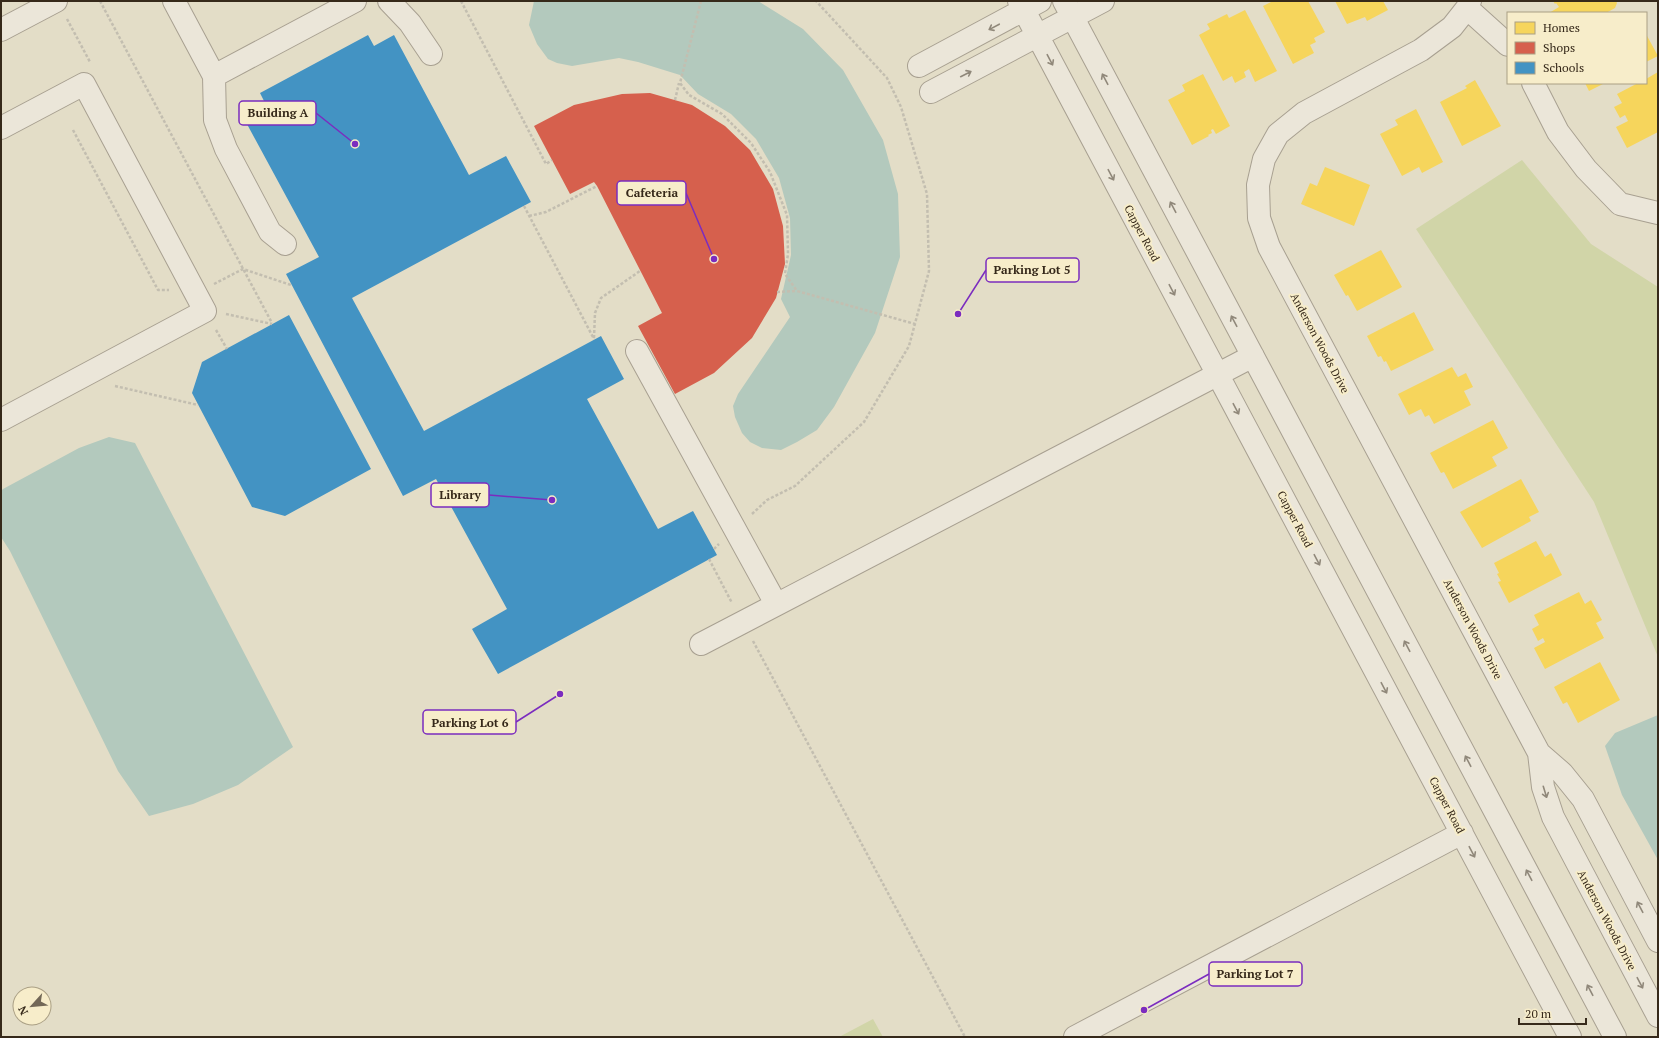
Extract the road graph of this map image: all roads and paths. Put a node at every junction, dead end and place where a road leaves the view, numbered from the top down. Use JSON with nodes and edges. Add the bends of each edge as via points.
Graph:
{"nodes":[{"id":1,"x":56,"y":1,"type":"edge"},
{"id":2,"x":100,"y":1,"type":"edge"},
{"id":3,"x":174,"y":1,"type":"edge"},
{"id":4,"x":355,"y":1,"type":"edge"},
{"id":5,"x":389,"y":1,"type":"edge"},
{"id":6,"x":461,"y":1,"type":"edge"},
{"id":7,"x":702,"y":1,"type":"edge"},
{"id":8,"x":816,"y":1,"type":"edge"},
{"id":9,"x":1103,"y":1,"type":"edge"},
{"id":10,"x":1027,"y":4,"type":"edge"},
{"id":11,"x":1469,"y":5,"type":"edge"},
{"id":12,"x":1068,"y":9,"type":"edge"},
{"id":13,"x":1,"y":30,"type":"edge"},
{"id":14,"x":1038,"y":37,"type":"junction"},
{"id":15,"x":1507,"y":44,"type":"edge"},
{"id":16,"x":431,"y":54,"type":"dead end"},
{"id":17,"x":919,"y":66,"type":"dead end"},
{"id":18,"x":214,"y":76,"type":"junction"},
{"id":19,"x":680,"y":83,"type":"junction"},
{"id":20,"x":1534,"y":84,"type":"edge"},
{"id":21,"x":931,"y":92,"type":"dead end"},
{"id":22,"x":675,"y":100,"type":"dead end"},
{"id":23,"x":1,"y":128,"type":"edge"},
{"id":24,"x":552,"y":160,"type":"dead end"},
{"id":25,"x":597,"y":186,"type":"dead end"},
{"id":26,"x":524,"y":206,"type":"dead end"},
{"id":27,"x":1658,"y":213,"type":"edge"},
{"id":28,"x":529,"y":216,"type":"junction"},
{"id":29,"x":285,"y":244,"type":"dead end"},
{"id":30,"x":640,"y":271,"type":"dead end"},
{"id":31,"x":797,"y":291,"type":"junction"},
{"id":32,"x":777,"y":292,"type":"dead end"},
{"id":33,"x":272,"y":324,"type":"dead end"},
{"id":34,"x":915,"y":324,"type":"junction"},
{"id":35,"x":637,"y":351,"type":"dead end"},
{"id":36,"x":1253,"y":356,"type":"junction"},
{"id":37,"x":1217,"y":374,"type":"junction"},
{"id":38,"x":80,"y":378,"type":"junction"},
{"id":39,"x":198,"y":405,"type":"dead end"},
{"id":40,"x":1,"y":420,"type":"edge"},
{"id":41,"x":735,"y":530,"type":"junction"},
{"id":42,"x":714,"y":549,"type":"dead end"},
{"id":43,"x":709,"y":559,"type":"dead end"},
{"id":44,"x":776,"y":604,"type":"junction"},
{"id":45,"x":743,"y":622,"type":"junction"},
{"id":46,"x":701,"y":644,"type":"dead end"},
{"id":47,"x":1539,"y":753,"type":"junction"},
{"id":48,"x":1462,"y":833,"type":"junction"},
{"id":49,"x":1658,"y":941,"type":"edge"},
{"id":50,"x":1658,"y":1016,"type":"edge"},
{"id":51,"x":965,"y":1037,"type":"edge"},
{"id":52,"x":1076,"y":1037,"type":"edge"},
{"id":53,"x":1570,"y":1037,"type":"edge"},
{"id":54,"x":1615,"y":1037,"type":"edge"}],
"edges":[{"from":1,"to":13,"type":"street"},
{"from":2,"to":33,"type":"path"},
{"from":3,"to":18,"type":"street"},
{"from":4,"to":18,"type":"street"},
{"from":5,"to":16,"type":"street","via":[[410,23]]},
{"from":6,"to":24,"type":"path","via":[[546,164]]},
{"from":7,"to":19,"type":"path"},
{"from":8,"to":34,"type":"path","via":[[887,78],[901,106],[927,194],[930,271]]},
{"from":9,"to":12,"type":"street"},
{"from":10,"to":14,"type":"street","name":"Capper Road"},
{"from":10,"to":17,"type":"street","one_way":true},
{"from":11,"to":15,"type":"street"},
{"from":11,"to":47,"type":"street","name":"Anderson Woods Drive","via":[[1452,27],[1421,50],[1304,113],[1278,134],[1264,159],[1258,185],[1259,218],[1273,254]]},
{"from":12,"to":14,"type":"street"},
{"from":36,"to":12,"type":"street","one_way":true},
{"from":21,"to":14,"type":"street","one_way":true},
{"from":14,"to":37,"type":"street","name":"Capper Road","one_way":true},
{"from":18,"to":29,"type":"street","via":[[215,120],[226,149],[270,232]]},
{"from":19,"to":22,"type":"path"},
{"from":19,"to":31,"type":"path","via":[[689,95],[722,114],[750,143],[770,172],[787,215],[788,254],[785,274]]},
{"from":20,"to":27,"type":"street","via":[[1558,132],[1586,169],[1620,204]]},
{"from":23,"to":38,"type":"street","via":[[84,84],[205,311]]},
{"from":25,"to":28,"type":"path","via":[[546,212]]},
{"from":26,"to":28,"type":"path"},
{"from":28,"to":30,"type":"path","via":[[594,339],[595,313],[602,298]]},
{"from":31,"to":32,"type":"path"},
{"from":31,"to":34,"type":"path"},
{"from":34,"to":41,"type":"path","via":[[909,346],[864,422],[795,486],[768,500]]},
{"from":35,"to":41,"type":"street"},
{"from":36,"to":37,"type":"street"},
{"from":54,"to":36,"type":"street","one_way":true},
{"from":37,"to":44,"type":"street"},
{"from":37,"to":48,"type":"street","name":"Capper Road","one_way":true},
{"from":38,"to":39,"type":"path"},
{"from":38,"to":40,"type":"street"},
{"from":41,"to":42,"type":"path"},
{"from":41,"to":44,"type":"street"},
{"from":43,"to":45,"type":"path"},
{"from":44,"to":45,"type":"street"},
{"from":45,"to":46,"type":"street"},
{"from":45,"to":51,"type":"path"},
{"from":49,"to":47,"type":"street","name":"Anderson Woods Drive","one_way":true,"via":[[1583,799],[1562,773]]},
{"from":47,"to":50,"type":"street","name":"Anderson Woods Drive","one_way":true,"via":[[1543,787],[1553,817]]},
{"from":48,"to":52,"type":"street"},
{"from":48,"to":53,"type":"street","name":"Capper Road","one_way":true}]}
